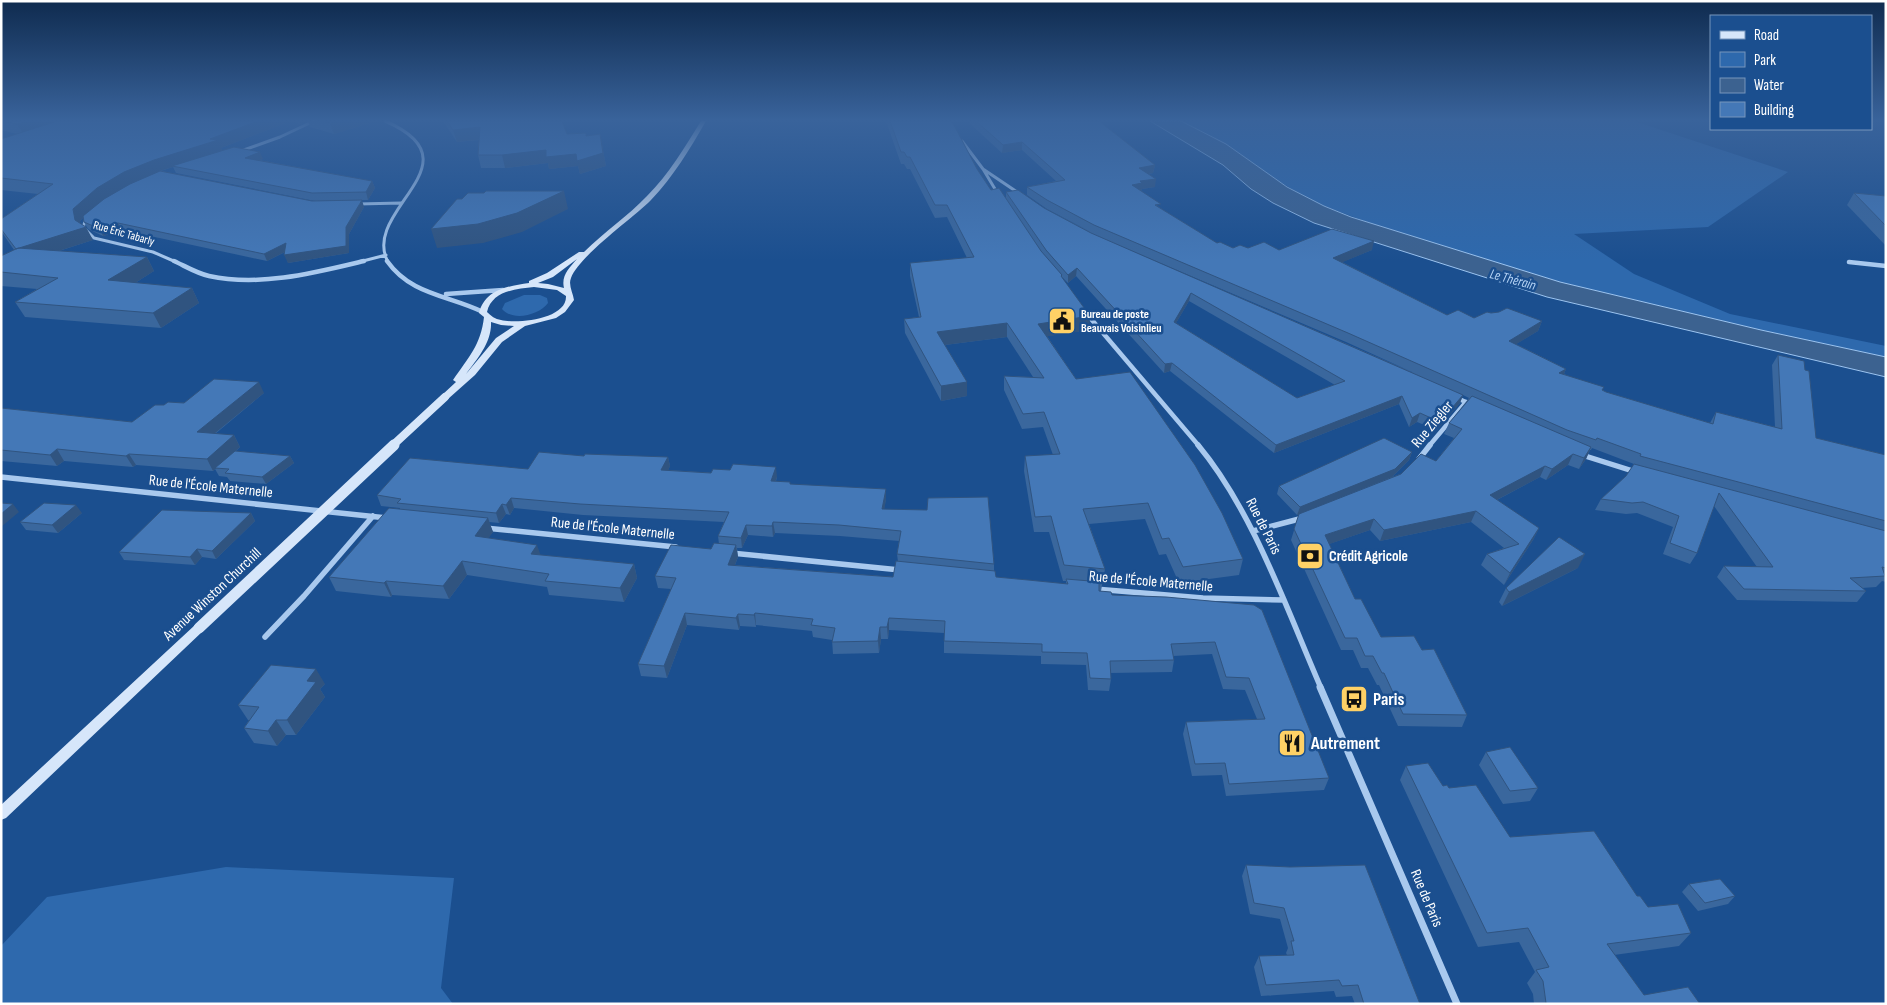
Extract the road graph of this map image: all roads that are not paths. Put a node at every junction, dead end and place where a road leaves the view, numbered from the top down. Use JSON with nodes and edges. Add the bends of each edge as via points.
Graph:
{"nodes":[{"id":1,"x":422,"y":168,"type":"edge"},
{"id":2,"x":673,"y":168,"type":"edge"},
{"id":3,"x":983,"y":169,"type":"joint"},
{"id":4,"x":1022,"y":195,"type":"edge"},
{"id":5,"x":1000,"y":197,"type":"edge"},
{"id":6,"x":401,"y":203,"type":"junction"},
{"id":7,"x":349,"y":205,"type":"edge"},
{"id":8,"x":90,"y":214,"type":"edge"},
{"id":9,"x":605,"y":237,"type":"junction"},
{"id":10,"x":386,"y":255,"type":"junction"},
{"id":11,"x":1849,"y":262,"type":"dead end"},
{"id":12,"x":1886,"y":266,"type":"edge"},
{"id":13,"x":528,"y":285,"type":"junction"},
{"id":14,"x":511,"y":288,"type":"junction"},
{"id":15,"x":436,"y":293,"type":"junction"},
{"id":16,"x":568,"y":294,"type":"junction"},
{"id":17,"x":1084,"y":310,"type":"edge"},
{"id":18,"x":485,"y":315,"type":"junction"},
{"id":19,"x":527,"y":323,"type":"junction"},
{"id":20,"x":1450,"y":394,"type":"edge"},
{"id":21,"x":445,"y":398,"type":"junction"},
{"id":22,"x":1466,"y":402,"type":"junction"},
{"id":23,"x":1475,"y":406,"type":"edge"},
{"id":24,"x":1575,"y":452,"type":"edge"},
{"id":25,"x":1416,"y":462,"type":"edge"},
{"id":26,"x":1641,"y":474,"type":"edge"},
{"id":27,"x":1,"y":477,"type":"edge"},
{"id":28,"x":1312,"y":514,"type":"edge"},
{"id":29,"x":373,"y":516,"type":"junction"},
{"id":30,"x":393,"y":518,"type":"edge"},
{"id":31,"x":481,"y":527,"type":"edge"},
{"id":32,"x":1253,"y":531,"type":"junction"},
{"id":33,"x":687,"y":548,"type":"edge"},
{"id":34,"x":726,"y":552,"type":"edge"},
{"id":35,"x":911,"y":571,"type":"edge"},
{"id":36,"x":1086,"y":588,"type":"edge"},
{"id":37,"x":1284,"y":600,"type":"junction"},
{"id":38,"x":265,"y":637,"type":"dead end"},
{"id":39,"x":1,"y":814,"type":"edge"},
{"id":40,"x":1457,"y":1004,"type":"edge"}],
"edges":[{"from":1,"to":6,"type":"street"},
{"from":2,"to":9,"type":"main road","via":[[635,212]]},
{"from":3,"to":4,"type":"street"},
{"from":3,"to":5,"type":"street"},
{"from":6,"to":7,"type":"street"},
{"from":6,"to":10,"type":"street","via":[[386,228]]},
{"from":8,"to":10,"type":"street","name":"Rue Éric Tabarly","via":[[83,222],[88,234],[151,251],[212,277],[291,276]]},
{"from":9,"to":13,"type":"main road"},
{"from":9,"to":16,"type":"main road","via":[[566,276]]},
{"from":10,"to":15,"type":"street","via":[[395,272],[407,282]]},
{"from":11,"to":12,"type":"street"},
{"from":13,"to":14,"type":"main road"},
{"from":13,"to":16,"type":"main road","via":[[552,285]]},
{"from":14,"to":15,"type":"street","via":[[477,293]]},
{"from":14,"to":18,"type":"main road","via":[[488,300],[484,305]]},
{"from":15,"to":18,"type":"street","via":[[462,301]]},
{"from":16,"to":19,"type":"main road","via":[[570,302],[560,312]]},
{"from":17,"to":32,"type":"street","name":"Rue de Paris","via":[[1203,451]]},
{"from":18,"to":19,"type":"main road","via":[[504,324]]},
{"from":18,"to":21,"type":"main road","name":"Avenue Winston Churchill","via":[[488,328],[482,342]]},
{"from":19,"to":21,"type":"main road","name":"Avenue Winston Churchill","via":[[499,340],[472,373]]},
{"from":20,"to":22,"type":"street"},
{"from":21,"to":39,"type":"main road","name":"Avenue Winston Churchill","bridge":true},
{"from":22,"to":23,"type":"street"},
{"from":22,"to":25,"type":"street","name":"Rue Ziegler"},
{"from":24,"to":26,"type":"street"},
{"from":27,"to":29,"type":"street","name":"Rue de l'École Maternelle"},
{"from":28,"to":32,"type":"street"},
{"from":29,"to":30,"type":"street","name":"Rue de l'École Maternelle"},
{"from":29,"to":38,"type":"street"},
{"from":31,"to":33,"type":"street","name":"Rue de l'École Maternelle"},
{"from":32,"to":37,"type":"street","name":"Rue de Paris"},
{"from":34,"to":35,"type":"street"},
{"from":36,"to":37,"type":"street","name":"Rue de l'École Maternelle","via":[[1212,599]]},
{"from":37,"to":40,"type":"street","name":"Rue de Paris"}]}
